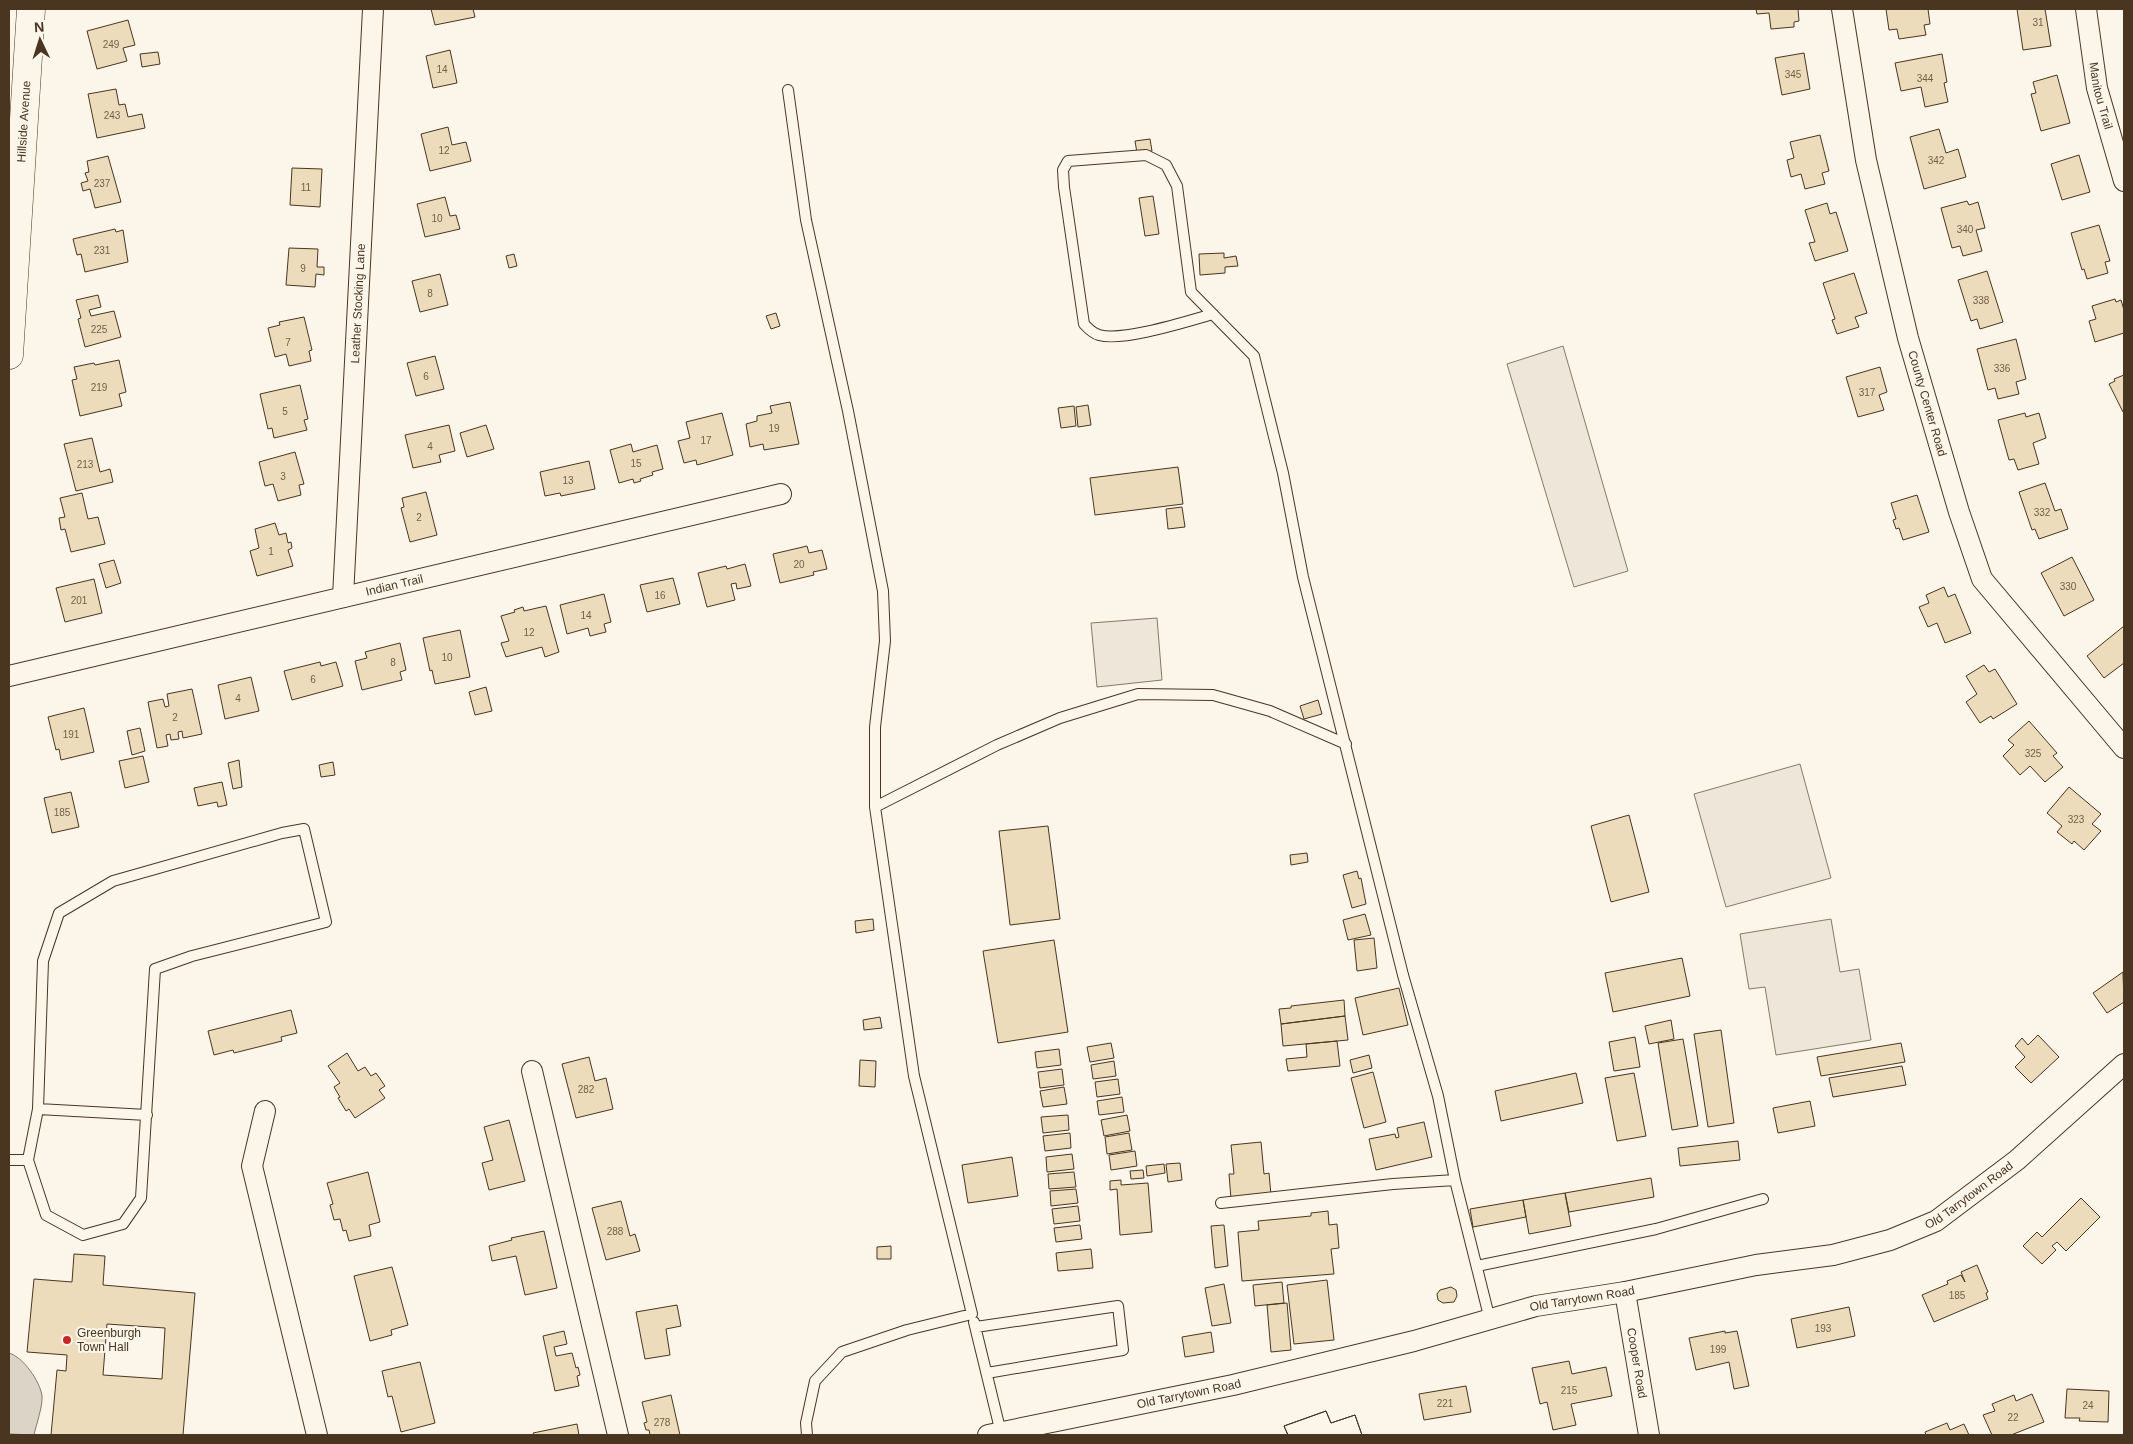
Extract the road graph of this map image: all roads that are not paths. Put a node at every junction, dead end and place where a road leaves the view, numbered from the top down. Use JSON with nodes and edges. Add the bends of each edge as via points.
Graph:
{"nodes":[{"id":1,"x":31,"y":9,"type":"edge"},
{"id":2,"x":373,"y":9,"type":"edge"},
{"id":3,"x":1842,"y":9,"type":"edge"},
{"id":4,"x":2086,"y":9,"type":"edge"},
{"id":5,"x":788,"y":90,"type":"dead end"},
{"id":6,"x":2124,"y":181,"type":"edge"},
{"id":7,"x":1213,"y":314,"type":"junction"},
{"id":8,"x":9,"y":355,"type":"edge"},
{"id":9,"x":781,"y":494,"type":"dead end"},
{"id":10,"x":343,"y":598,"type":"junction"},
{"id":11,"x":9,"y":676,"type":"edge"},
{"id":12,"x":2121,"y":739,"type":"edge"},
{"id":13,"x":1346,"y":744,"type":"junction"},
{"id":14,"x":875,"y":807,"type":"junction"},
{"id":15,"x":2124,"y":1064,"type":"edge"},
{"id":16,"x":532,"y":1071,"type":"dead end"},
{"id":17,"x":38,"y":1109,"type":"junction"},
{"id":18,"x":265,"y":1110,"type":"dead end"},
{"id":19,"x":147,"y":1115,"type":"junction"},
{"id":20,"x":9,"y":1160,"type":"edge"},
{"id":21,"x":28,"y":1160,"type":"junction"},
{"id":22,"x":1455,"y":1180,"type":"junction"},
{"id":23,"x":1763,"y":1199,"type":"dead end"},
{"id":24,"x":1221,"y":1203,"type":"dead end"},
{"id":25,"x":1477,"y":1266,"type":"junction"},
{"id":26,"x":1625,"y":1292,"type":"junction"},
{"id":27,"x":972,"y":1314,"type":"junction"},
{"id":28,"x":1490,"y":1320,"type":"junction"},
{"id":29,"x":976,"y":1328,"type":"junction"},
{"id":30,"x":987,"y":1373,"type":"junction"},
{"id":31,"x":995,"y":1434,"type":"edge"},
{"id":32,"x":318,"y":1435,"type":"edge"},
{"id":33,"x":618,"y":1435,"type":"edge"},
{"id":34,"x":807,"y":1435,"type":"edge"},
{"id":35,"x":1649,"y":1435,"type":"edge"}],
"edges":[{"from":1,"to":8,"type":"main road","name":"Hillside Avenue"},
{"from":2,"to":10,"type":"street","name":"Leather Stocking Lane"},
{"from":3,"to":12,"type":"street","name":"County Center Road","via":[[1866,160],[1908,338],[1959,512],[1982,578]]},
{"from":4,"to":6,"type":"street","name":"Manitou Trail","via":[[2097,88]]},
{"from":5,"to":14,"type":"lane","via":[[806,220],[883,591],[885,641],[875,727]]},
{"from":7,"to":7,"type":"lane","via":[[1191,292],[1177,186],[1166,165],[1146,155],[1068,161],[1063,170],[1064,187],[1084,324],[1091,332],[1101,336],[1129,335]]},
{"from":7,"to":13,"type":"lane","via":[[1254,356],[1284,473],[1302,578]]},
{"from":9,"to":10,"type":"street","name":"Indian Trail"},
{"from":10,"to":11,"type":"street","name":"Indian Trail"},
{"from":13,"to":14,"type":"lane","via":[[1270,711],[1213,694],[1138,694],[1051,722]]},
{"from":13,"to":22,"type":"lane","via":[[1403,975],[1438,1096]]},
{"from":14,"to":27,"type":"lane","via":[[914,1076]]},
{"from":15,"to":26,"type":"street","name":"Old Tarrytown Road","via":[[2017,1160],[1936,1221],[1890,1240],[1833,1255],[1756,1265]]},
{"from":16,"to":33,"type":"street"},
{"from":17,"to":19,"type":"lane"},
{"from":17,"to":19,"type":"lane","via":[[43,961],[59,913],[113,881],[304,829],[326,922],[192,956],[155,969]]},
{"from":17,"to":21,"type":"lane"},
{"from":18,"to":32,"type":"street","via":[[252,1166]]},
{"from":19,"to":21,"type":"lane","via":[[141,1198],[123,1224],[83,1235],[46,1216]]},
{"from":20,"to":21,"type":"lane"},
{"from":22,"to":24,"type":"lane"},
{"from":22,"to":25,"type":"lane"},
{"from":23,"to":25,"type":"lane","via":[[1656,1230]]},
{"from":25,"to":28,"type":"lane"},
{"from":26,"to":28,"type":"street","name":"Old Tarrytown Road","via":[[1536,1306]]},
{"from":26,"to":35,"type":"street","name":"Cooper Road"},
{"from":27,"to":29,"type":"lane"},
{"from":27,"to":34,"type":"lane","via":[[907,1330],[842,1352],[815,1381],[806,1424]]},
{"from":28,"to":31,"type":"street","name":"Old Tarrytown Road","via":[[1233,1385]]},
{"from":29,"to":30,"type":"lane"},
{"from":29,"to":30,"type":"lane","via":[[1118,1306],[1123,1350]]},
{"from":30,"to":31,"type":"lane"}]}
